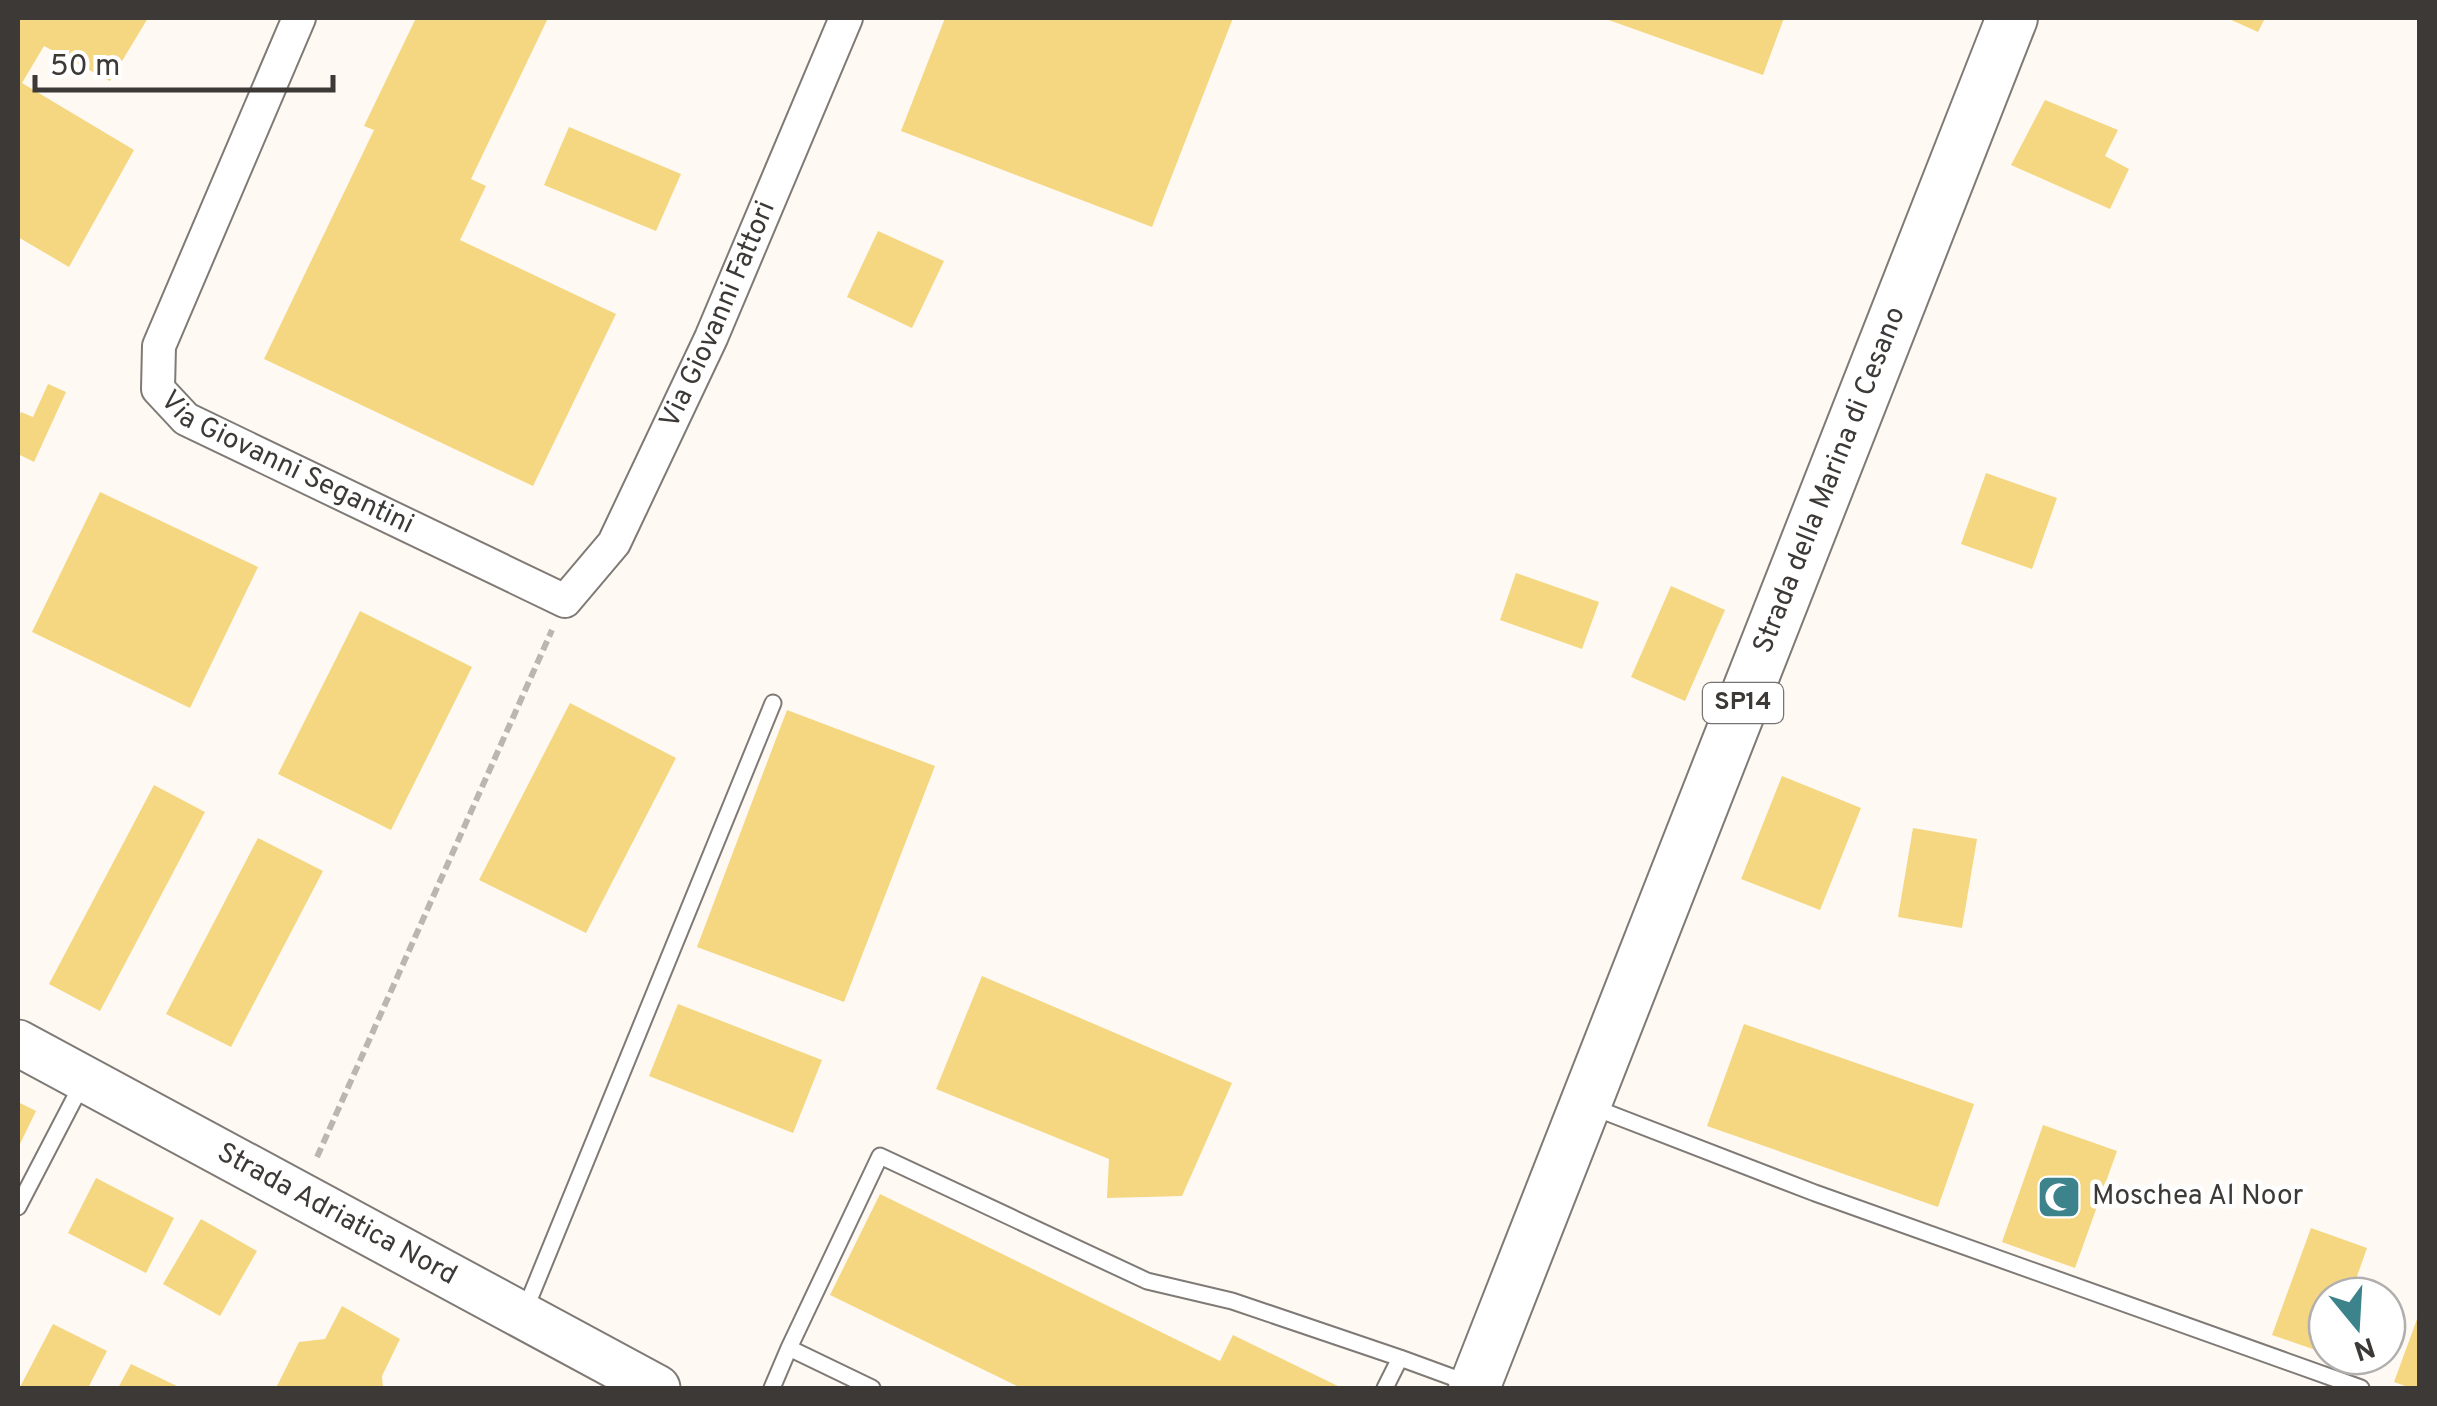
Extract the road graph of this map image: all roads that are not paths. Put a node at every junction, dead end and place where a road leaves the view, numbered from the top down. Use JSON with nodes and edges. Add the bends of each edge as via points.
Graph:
{"nodes":[{"id":1,"x":299,"y":18,"type":"edge"},
{"id":2,"x":846,"y":18,"type":"edge"},
{"id":3,"x":2012,"y":18,"type":"edge"},
{"id":4,"x":565,"y":601,"type":"joint"},
{"id":5,"x":773,"y":703,"type":"dead end"},
{"id":6,"x":18,"y":1043,"type":"edge"},
{"id":7,"x":84,"y":1079,"type":"junction"},
{"id":8,"x":1586,"y":1104,"type":"junction"},
{"id":9,"x":18,"y":1207,"type":"edge"},
{"id":10,"x":522,"y":1316,"type":"junction"},
{"id":11,"x":789,"y":1348,"type":"junction"},
{"id":12,"x":1400,"y":1358,"type":"junction"},
{"id":13,"x":1475,"y":1387,"type":"edge"},
{"id":14,"x":657,"y":1388,"type":"edge"},
{"id":15,"x":772,"y":1388,"type":"edge"},
{"id":16,"x":872,"y":1388,"type":"edge"},
{"id":17,"x":1384,"y":1388,"type":"edge"},
{"id":18,"x":2361,"y":1388,"type":"edge"}],
"edges":[{"from":1,"to":4,"type":"street","name":"Via Giovanni Segantini","via":[[159,346],[158,390],[186,420]]},
{"from":2,"to":4,"type":"street","name":"Via Giovanni Fattori","via":[[711,338],[614,544]]},
{"from":3,"to":8,"type":"main road","name":"Strada della Marina di Cesano","number":"SP14"},
{"from":5,"to":10,"type":"lane"},
{"from":6,"to":7,"type":"main road","name":"Strada Adriatica Nord"},
{"from":7,"to":9,"type":"lane"},
{"from":7,"to":10,"type":"main road","name":"Strada Adriatica Nord"},
{"from":8,"to":13,"type":"main road","name":"Strada della Marina di Cesano","number":"SP14"},
{"from":8,"to":18,"type":"lane"},
{"from":10,"to":14,"type":"main road","name":"Strada Adriatica Nord"},
{"from":11,"to":12,"type":"lane","via":[[880,1156],[1147,1281],[1232,1301]]},
{"from":11,"to":15,"type":"lane"},
{"from":11,"to":16,"type":"lane"},
{"from":12,"to":13,"type":"lane"},
{"from":12,"to":17,"type":"lane"}]}
